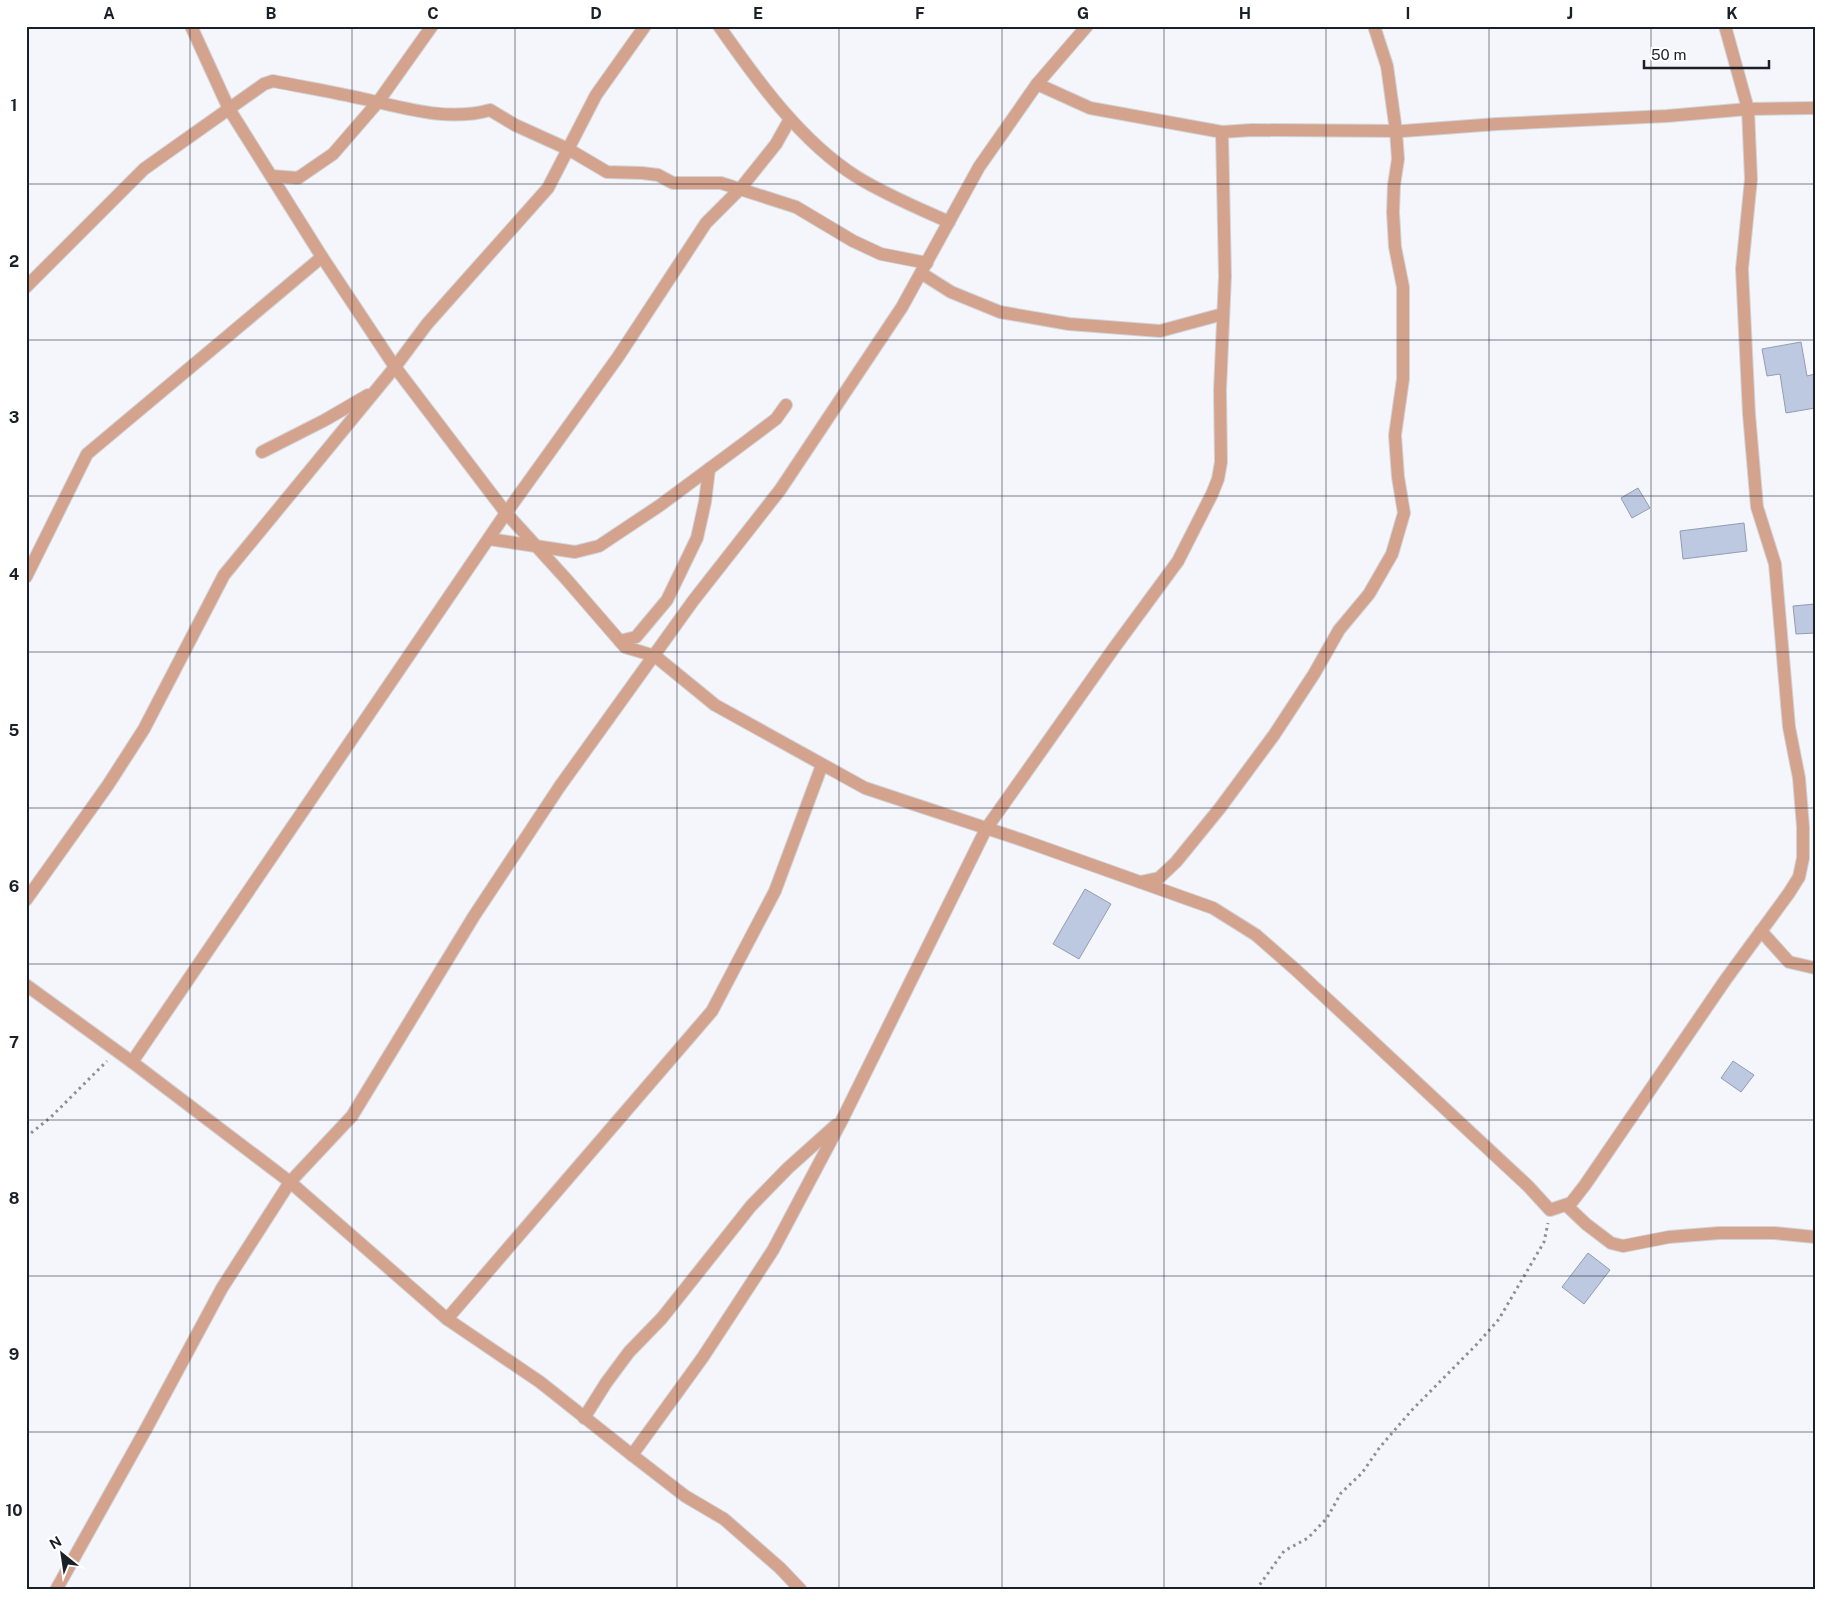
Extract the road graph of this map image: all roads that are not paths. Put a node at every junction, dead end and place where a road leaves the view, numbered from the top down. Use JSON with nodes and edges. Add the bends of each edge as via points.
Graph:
{"nodes":[{"id":1,"x":191,"y":26,"type":"edge"},
{"id":2,"x":432,"y":26,"type":"edge"},
{"id":3,"x":645,"y":26,"type":"edge"},
{"id":4,"x":718,"y":26,"type":"edge"},
{"id":5,"x":1087,"y":26,"type":"edge"},
{"id":6,"x":1374,"y":26,"type":"edge"},
{"id":7,"x":1725,"y":26,"type":"edge"},
{"id":8,"x":1037,"y":84,"type":"junction"},
{"id":9,"x":378,"y":102,"type":"junction"},
{"id":10,"x":229,"y":108,"type":"junction"},
{"id":11,"x":1815,"y":108,"type":"edge"},
{"id":12,"x":1748,"y":109,"type":"junction"},
{"id":13,"x":790,"y":119,"type":"junction"},
{"id":14,"x":1396,"y":131,"type":"junction"},
{"id":15,"x":1222,"y":132,"type":"junction"},
{"id":16,"x":568,"y":149,"type":"junction"},
{"id":17,"x":272,"y":176,"type":"junction"},
{"id":18,"x":740,"y":189,"type":"junction"},
{"id":19,"x":949,"y":222,"type":"junction"},
{"id":20,"x":322,"y":257,"type":"junction"},
{"id":21,"x":924,"y":268,"type":"junction"},
{"id":22,"x":26,"y":287,"type":"edge"},
{"id":23,"x":1223,"y":314,"type":"junction"},
{"id":24,"x":395,"y":368,"type":"junction"},
{"id":25,"x":376,"y":390,"type":"junction"},
{"id":26,"x":786,"y":405,"type":"dead end"},
{"id":27,"x":262,"y":452,"type":"dead end"},
{"id":28,"x":709,"y":469,"type":"junction"},
{"id":29,"x":506,"y":513,"type":"junction"},
{"id":30,"x":489,"y":539,"type":"junction"},
{"id":31,"x":535,"y":545,"type":"junction"},
{"id":32,"x":26,"y":577,"type":"edge"},
{"id":33,"x":620,"y":641,"type":"junction"},
{"id":34,"x":655,"y":656,"type":"junction"},
{"id":35,"x":822,"y":765,"type":"junction"},
{"id":36,"x":986,"y":829,"type":"junction"},
{"id":37,"x":1140,"y":882,"type":"junction"},
{"id":38,"x":26,"y":900,"type":"edge"},
{"id":39,"x":1761,"y":931,"type":"junction"},
{"id":40,"x":1815,"y":968,"type":"edge"},
{"id":41,"x":26,"y":985,"type":"edge"},
{"id":42,"x":132,"y":1062,"type":"junction"},
{"id":43,"x":842,"y":1120,"type":"junction"},
{"id":44,"x":290,"y":1182,"type":"junction"},
{"id":45,"x":1566,"y":1205,"type":"junction"},
{"id":46,"x":1815,"y":1237,"type":"edge"},
{"id":47,"x":447,"y":1319,"type":"junction"},
{"id":48,"x":584,"y":1418,"type":"junction"},
{"id":49,"x":632,"y":1455,"type":"junction"},
{"id":50,"x":56,"y":1590,"type":"edge"},
{"id":51,"x":801,"y":1590,"type":"edge"}],
"edges":[{"from":1,"to":10,"type":"street"},
{"from":2,"to":9,"type":"street"},
{"from":3,"to":16,"type":"street","via":[[596,95]]},
{"from":4,"to":13,"type":"street"},
{"from":5,"to":8,"type":"street"},
{"from":6,"to":14,"type":"street","via":[[1387,66]]},
{"from":7,"to":12,"type":"street"},
{"from":8,"to":15,"type":"street","via":[[1090,108]]},
{"from":8,"to":19,"type":"street","via":[[979,167]]},
{"from":9,"to":10,"type":"street","via":[[273,81]]},
{"from":9,"to":16,"type":"street","via":[[448,115],[474,115],[490,110]]},
{"from":9,"to":17,"type":"street","via":[[333,154],[298,178]]},
{"from":10,"to":17,"type":"street"},
{"from":10,"to":22,"type":"street","via":[[144,169]]},
{"from":11,"to":12,"type":"street"},
{"from":12,"to":14,"type":"street"},
{"from":12,"to":39,"type":"street","via":[[1751,180],[1742,269],[1749,414],[1757,507],[1775,564],[1783,674],[1803,827],[1799,877]]},
{"from":13,"to":18,"type":"street","via":[[776,144]]},
{"from":13,"to":19,"type":"street","via":[[824,152],[856,176]]},
{"from":14,"to":15,"type":"street"},
{"from":14,"to":37,"type":"street","via":[[1394,247],[1403,287],[1403,379],[1395,435],[1404,513],[1392,554],[1368,594],[1339,630],[1274,735],[1220,808],[1159,878]]},
{"from":15,"to":23,"type":"street"},
{"from":16,"to":18,"type":"street","via":[[607,172],[658,175],[673,183],[721,183]]},
{"from":16,"to":24,"type":"street","via":[[548,188],[427,324]]},
{"from":17,"to":20,"type":"street"},
{"from":18,"to":21,"type":"street","via":[[796,207],[881,254]]},
{"from":18,"to":29,"type":"street","via":[[706,223],[618,357]]},
{"from":19,"to":21,"type":"street"},
{"from":20,"to":24,"type":"street"},
{"from":20,"to":32,"type":"street","via":[[87,454]]},
{"from":21,"to":23,"type":"street","via":[[951,292],[1000,312],[1069,324],[1160,332]]},
{"from":21,"to":34,"type":"street","via":[[902,307],[780,490],[693,600]]},
{"from":23,"to":36,"type":"street","via":[[1221,462],[1212,494],[1178,561]]},
{"from":24,"to":25,"type":"street"},
{"from":24,"to":29,"type":"street"},
{"from":25,"to":27,"type":"street"},
{"from":25,"to":38,"type":"street","via":[[224,575],[144,729]]},
{"from":26,"to":28,"type":"street","via":[[776,419]]},
{"from":28,"to":31,"type":"street","via":[[599,546],[575,552]]},
{"from":28,"to":33,"type":"street","via":[[706,502],[697,538],[668,600],[636,637]]},
{"from":29,"to":30,"type":"street"},
{"from":29,"to":31,"type":"street"},
{"from":30,"to":31,"type":"street"},
{"from":30,"to":42,"type":"street"},
{"from":31,"to":33,"type":"street"},
{"from":33,"to":34,"type":"street","via":[[625,647]]},
{"from":34,"to":35,"type":"street","via":[[715,705]]},
{"from":34,"to":44,"type":"street","via":[[560,786],[474,916],[352,1116]]},
{"from":35,"to":36,"type":"street","via":[[865,788]]},
{"from":35,"to":47,"type":"street","via":[[775,891],[712,1011]]},
{"from":36,"to":37,"type":"street"},
{"from":36,"to":43,"type":"street"},
{"from":37,"to":45,"type":"street","via":[[1213,908],[1256,935],[1426,1089],[1550,1210]]},
{"from":39,"to":40,"type":"street","via":[[1789,962]]},
{"from":39,"to":45,"type":"street","via":[[1586,1185]]},
{"from":41,"to":42,"type":"street"},
{"from":42,"to":44,"type":"street"},
{"from":43,"to":48,"type":"street","via":[[751,1206],[662,1318],[629,1352]]},
{"from":43,"to":49,"type":"street","via":[[773,1250]]},
{"from":44,"to":47,"type":"street"},
{"from":44,"to":50,"type":"street","via":[[222,1288]]},
{"from":45,"to":46,"type":"street","via":[[1611,1243],[1623,1246],[1719,1232]]},
{"from":47,"to":48,"type":"street","via":[[540,1382]]},
{"from":48,"to":49,"type":"street"},
{"from":49,"to":51,"type":"street","via":[[685,1496],[724,1519]]}]}
